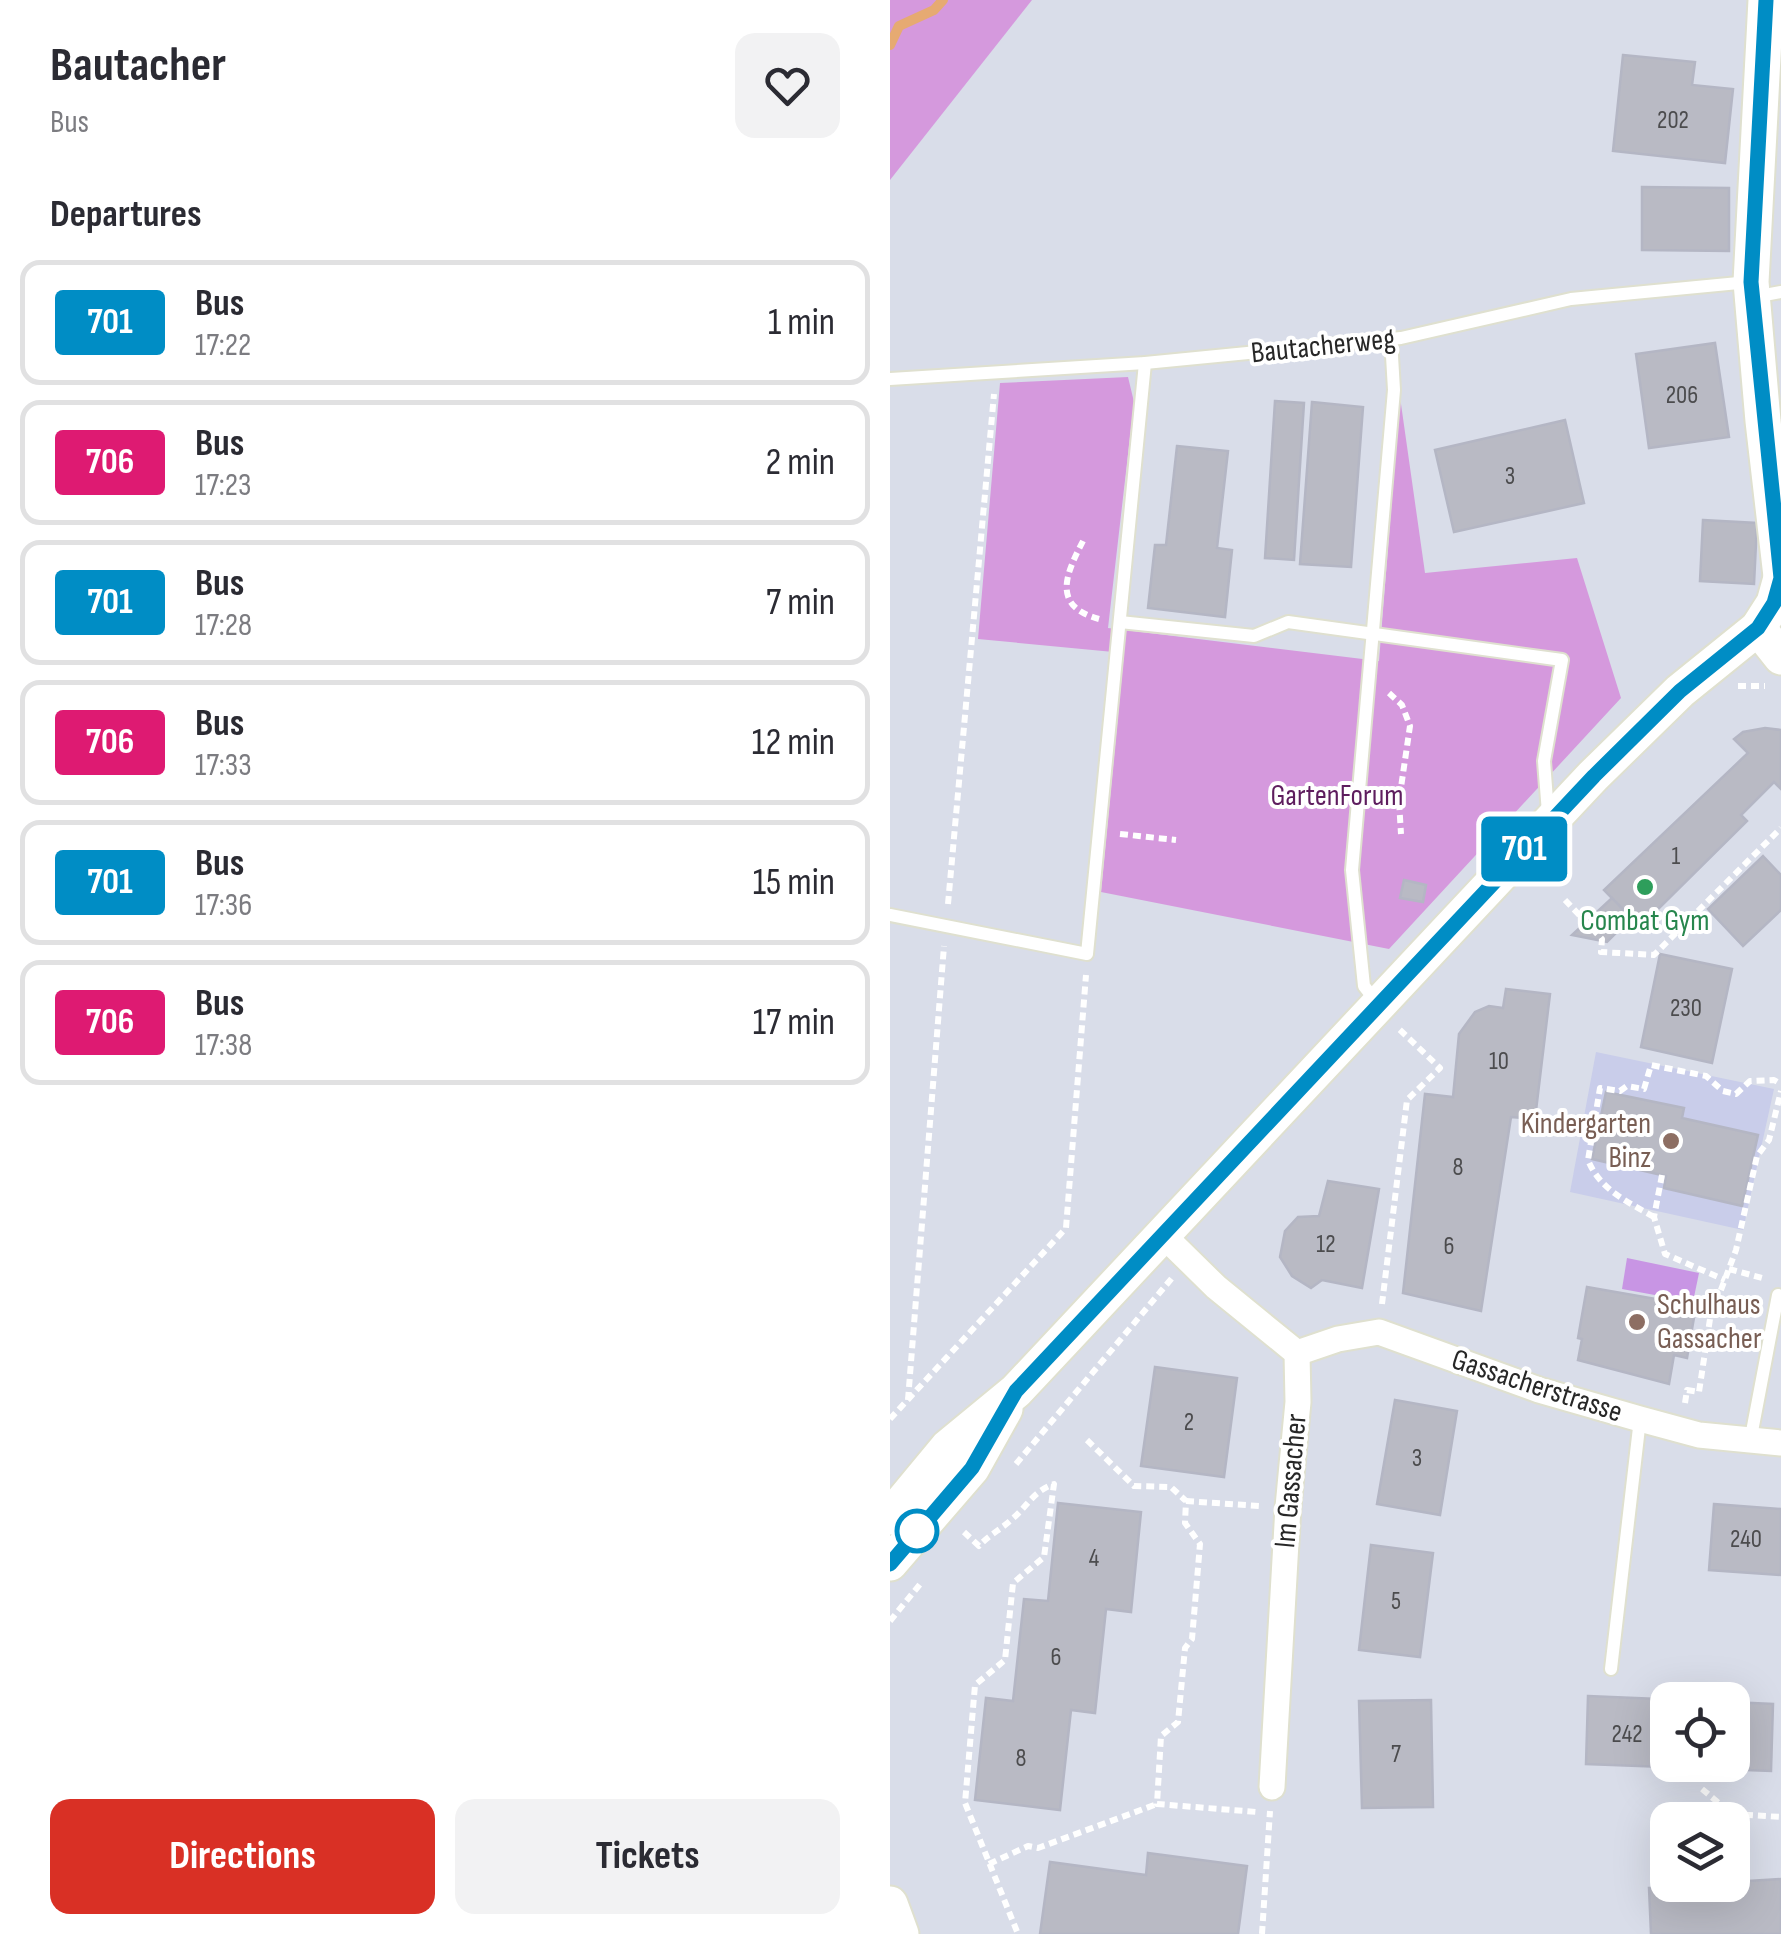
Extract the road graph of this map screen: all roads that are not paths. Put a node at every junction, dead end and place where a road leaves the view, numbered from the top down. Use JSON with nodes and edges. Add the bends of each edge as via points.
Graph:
{"nodes":[{"id":1,"x":1766,"y":0,"type":"edge"},
{"id":2,"x":1761,"y":290,"type":"edge"},
{"id":3,"x":1391,"y":340,"type":"junction"},
{"id":4,"x":1145,"y":364,"type":"junction"},
{"id":5,"x":890,"y":379,"type":"edge"},
{"id":6,"x":1781,"y":577,"type":"edge"},
{"id":7,"x":1120,"y":622,"type":"junction"},
{"id":8,"x":1758,"y":628,"type":"junction"},
{"id":9,"x":1374,"y":634,"type":"junction"},
{"id":10,"x":1781,"y":657,"type":"edge"},
{"id":11,"x":1549,"y":823,"type":"junction"},
{"id":12,"x":890,"y":915,"type":"edge"},
{"id":13,"x":1386,"y":1014,"type":"junction"},
{"id":14,"x":1164,"y":1236,"type":"junction"},
{"id":15,"x":1778,"y":1295,"type":"edge"},
{"id":16,"x":1297,"y":1352,"type":"junction"},
{"id":17,"x":1016,"y":1391,"type":"junction"},
{"id":18,"x":1640,"y":1419,"type":"junction"},
{"id":19,"x":1750,"y":1442,"type":"junction"},
{"id":20,"x":1781,"y":1443,"type":"edge"},
{"id":21,"x":890,"y":1518,"type":"edge"},
{"id":22,"x":890,"y":1564,"type":"edge"},
{"id":23,"x":1611,"y":1668,"type":"dead end"},
{"id":24,"x":1271,"y":1800,"type":"road end"},
{"id":25,"x":890,"y":1904,"type":"edge"},
{"id":26,"x":901,"y":1934,"type":"edge"}],
"edges":[{"from":1,"to":2,"type":"main road"},
{"from":2,"to":3,"type":"lane","name":"Bautacherweg","via":[[1584,297]]},
{"from":2,"to":6,"type":"main road"},
{"from":3,"to":4,"type":"lane","name":"Bautacherweg"},
{"from":3,"to":9,"type":"lane","via":[[1394,390]]},
{"from":4,"to":5,"type":"lane","name":"Bautacherweg"},
{"from":4,"to":7,"type":"lane"},
{"from":6,"to":8,"type":"main road"},
{"from":7,"to":9,"type":"lane","via":[[1254,636],[1288,622]]},
{"from":7,"to":12,"type":"lane","via":[[1088,954]]},
{"from":8,"to":10,"type":"main road"},
{"from":8,"to":11,"type":"main road","via":[[1680,691]]},
{"from":9,"to":11,"type":"lane","via":[[1562,660],[1544,761]]},
{"from":9,"to":13,"type":"lane","via":[[1352,870],[1364,986]]},
{"from":11,"to":13,"type":"main road"},
{"from":13,"to":14,"type":"main road"},
{"from":14,"to":16,"type":"street"},
{"from":14,"to":17,"type":"main road"},
{"from":15,"to":19,"type":"lane"},
{"from":16,"to":18,"type":"street","name":"Gassacherstrasse","via":[[1379,1332]]},
{"from":16,"to":24,"type":"street","name":"Im Gassacher"},
{"from":17,"to":21,"type":"main road","via":[[948,1447]]},
{"from":17,"to":22,"type":"main road","via":[[972,1468]]},
{"from":18,"to":19,"type":"street","name":"Gassacherstrasse"},
{"from":18,"to":23,"type":"lane"},
{"from":19,"to":20,"type":"street","name":"Gassacherstrasse"},
{"from":25,"to":26,"type":"main road"}]}
